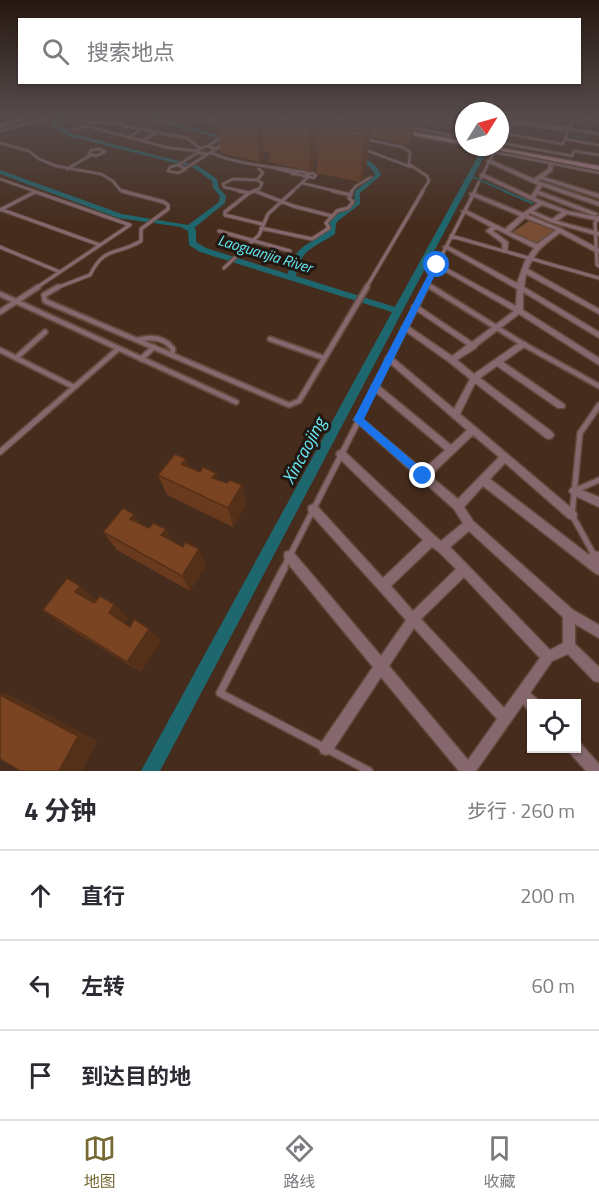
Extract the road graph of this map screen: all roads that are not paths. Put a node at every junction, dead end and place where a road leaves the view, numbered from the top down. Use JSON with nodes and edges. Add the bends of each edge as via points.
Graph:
{"nodes":[{"id":1,"x":28,"y":152,"type":"edge"},
{"id":2,"x":91,"y":152,"type":"edge"},
{"id":3,"x":104,"y":152,"type":"edge"},
{"id":4,"x":196,"y":152,"type":"edge"},
{"id":5,"x":206,"y":152,"type":"edge"},
{"id":6,"x":375,"y":152,"type":"edge"},
{"id":7,"x":410,"y":152,"type":"edge"},
{"id":8,"x":510,"y":152,"type":"edge"},
{"id":9,"x":550,"y":152,"type":"edge"},
{"id":10,"x":574,"y":152,"type":"edge"},
{"id":11,"x":580,"y":152,"type":"edge"},
{"id":12,"x":209,"y":153,"type":"junction"},
{"id":13,"x":91,"y":155,"type":"junction"},
{"id":14,"x":599,"y":155,"type":"edge"},
{"id":15,"x":489,"y":161,"type":"junction"},
{"id":16,"x":256,"y":163,"type":"junction"},
{"id":17,"x":178,"y":165,"type":"junction"},
{"id":18,"x":551,"y":165,"type":"dead end"},
{"id":19,"x":265,"y":166,"type":"junction"},
{"id":20,"x":322,"y":166,"type":"dead end"},
{"id":21,"x":186,"y":168,"type":"junction"},
{"id":22,"x":412,"y":168,"type":"junction"},
{"id":23,"x":68,"y":169,"type":"junction"},
{"id":24,"x":259,"y":169,"type":"junction"},
{"id":25,"x":599,"y":170,"type":"edge"},
{"id":26,"x":295,"y":172,"type":"junction"},
{"id":27,"x":311,"y":173,"type":"junction"},
{"id":28,"x":361,"y":175,"type":"dead end"},
{"id":29,"x":305,"y":177,"type":"junction"},
{"id":30,"x":540,"y":177,"type":"junction"},
{"id":31,"x":0,"y":179,"type":"edge"},
{"id":32,"x":480,"y":179,"type":"junction"},
{"id":33,"x":257,"y":180,"type":"junction"},
{"id":34,"x":534,"y":181,"type":"junction"},
{"id":35,"x":302,"y":183,"type":"junction"},
{"id":36,"x":542,"y":184,"type":"junction"},
{"id":37,"x":255,"y":191,"type":"junction"},
{"id":38,"x":36,"y":192,"type":"junction"},
{"id":39,"x":536,"y":192,"type":"junction"},
{"id":40,"x":249,"y":193,"type":"junction"},
{"id":41,"x":472,"y":194,"type":"junction"},
{"id":42,"x":351,"y":195,"type":"junction"},
{"id":43,"x":599,"y":196,"type":"edge"},
{"id":44,"x":532,"y":199,"type":"junction"},
{"id":45,"x":282,"y":200,"type":"junction"},
{"id":46,"x":542,"y":203,"type":"junction"},
{"id":47,"x":599,"y":204,"type":"edge"},
{"id":48,"x":0,"y":209,"type":"edge"},
{"id":49,"x":529,"y":211,"type":"junction"},
{"id":50,"x":464,"y":212,"type":"junction"},
{"id":51,"x":566,"y":212,"type":"junction"},
{"id":52,"x":539,"y":215,"type":"junction"},
{"id":53,"x":332,"y":216,"type":"junction"},
{"id":54,"x":526,"y":218,"type":"junction"},
{"id":55,"x":599,"y":218,"type":"edge"},
{"id":56,"x":552,"y":221,"type":"junction"},
{"id":57,"x":261,"y":226,"type":"junction"},
{"id":58,"x":495,"y":227,"type":"junction"},
{"id":59,"x":560,"y":230,"type":"junction"},
{"id":60,"x":219,"y":231,"type":"dead end"},
{"id":61,"x":506,"y":232,"type":"junction"},
{"id":62,"x":597,"y":233,"type":"edge"},
{"id":63,"x":452,"y":236,"type":"junction"},
{"id":64,"x":253,"y":241,"type":"junction"},
{"id":65,"x":100,"y":245,"type":"junction"},
{"id":66,"x":0,"y":247,"type":"edge"},
{"id":67,"x":446,"y":247,"type":"junction"},
{"id":68,"x":538,"y":247,"type":"junction"},
{"id":69,"x":290,"y":251,"type":"dead end"},
{"id":70,"x":505,"y":251,"type":"junction"},
{"id":71,"x":598,"y":251,"type":"edge"},
{"id":72,"x":528,"y":258,"type":"junction"},
{"id":73,"x":437,"y":265,"type":"junction"},
{"id":74,"x":599,"y":266,"type":"edge"},
{"id":75,"x":224,"y":268,"type":"dead end"},
{"id":76,"x":524,"y":270,"type":"junction"},
{"id":77,"x":60,"y":272,"type":"junction"},
{"id":78,"x":599,"y":278,"type":"edge"},
{"id":79,"x":427,"y":284,"type":"junction"},
{"id":80,"x":519,"y":287,"type":"junction"},
{"id":81,"x":0,"y":294,"type":"edge"},
{"id":82,"x":16,"y":301,"type":"junction"},
{"id":83,"x":415,"y":307,"type":"junction"},
{"id":84,"x":519,"y":311,"type":"junction"},
{"id":85,"x":0,"y":312,"type":"edge"},
{"id":86,"x":599,"y":312,"type":"edge"},
{"id":87,"x":405,"y":328,"type":"junction"},
{"id":88,"x":499,"y":328,"type":"junction"},
{"id":89,"x":45,"y":333,"type":"dead end"},
{"id":90,"x":599,"y":335,"type":"edge"},
{"id":91,"x":270,"y":339,"type":"dead end"},
{"id":92,"x":138,"y":340,"type":"junction"},
{"id":93,"x":523,"y":344,"type":"junction"},
{"id":94,"x":473,"y":346,"type":"junction"},
{"id":95,"x":154,"y":347,"type":"junction"},
{"id":96,"x":118,"y":349,"type":"junction"},
{"id":97,"x":0,"y":350,"type":"edge"},
{"id":98,"x":171,"y":355,"type":"junction"},
{"id":99,"x":16,"y":358,"type":"junction"},
{"id":100,"x":324,"y":358,"type":"junction"},
{"id":101,"x":141,"y":359,"type":"junction"},
{"id":102,"x":389,"y":359,"type":"junction"},
{"id":103,"x":452,"y":360,"type":"junction"},
{"id":104,"x":498,"y":362,"type":"junction"},
{"id":105,"x":599,"y":362,"type":"edge"},
{"id":106,"x":474,"y":378,"type":"junction"},
{"id":107,"x":599,"y":386,"type":"edge"},
{"id":108,"x":74,"y":387,"type":"junction"},
{"id":109,"x":375,"y":387,"type":"junction"},
{"id":110,"x":236,"y":402,"type":"dead end"},
{"id":111,"x":599,"y":405,"type":"edge"},
{"id":112,"x":561,"y":406,"type":"dead end"},
{"id":113,"x":455,"y":415,"type":"junction"},
{"id":114,"x":358,"y":420,"type":"junction"},
{"id":115,"x":473,"y":430,"type":"junction"},
{"id":116,"x":549,"y":435,"type":"dead end"},
{"id":117,"x":451,"y":450,"type":"junction"},
{"id":118,"x":0,"y":452,"type":"edge"},
{"id":119,"x":340,"y":454,"type":"junction"},
{"id":120,"x":505,"y":457,"type":"junction"},
{"id":121,"x":423,"y":476,"type":"junction"},
{"id":122,"x":483,"y":480,"type":"junction"},
{"id":123,"x":599,"y":480,"type":"edge"},
{"id":124,"x":574,"y":492,"type":"junction"},
{"id":125,"x":599,"y":502,"type":"edge"},
{"id":126,"x":458,"y":506,"type":"junction"},
{"id":127,"x":313,"y":509,"type":"junction"},
{"id":128,"x":572,"y":515,"type":"junction"},
{"id":129,"x":469,"y":524,"type":"junction"},
{"id":130,"x":431,"y":540,"type":"junction"},
{"id":131,"x":442,"y":547,"type":"junction"},
{"id":132,"x":289,"y":556,"type":"junction"},
{"id":133,"x":598,"y":561,"type":"edge"},
{"id":134,"x":464,"y":569,"type":"junction"},
{"id":135,"x":383,"y":586,"type":"junction"},
{"id":136,"x":569,"y":614,"type":"junction"},
{"id":137,"x":413,"y":619,"type":"junction"},
{"id":138,"x":599,"y":633,"type":"edge"},
{"id":139,"x":569,"y":647,"type":"junction"},
{"id":140,"x":548,"y":657,"type":"junction"},
{"id":141,"x":381,"y":666,"type":"junction"},
{"id":142,"x":599,"y":676,"type":"edge"},
{"id":143,"x":527,"y":699,"type":"edge"},
{"id":144,"x":505,"y":718,"type":"junction"},
{"id":145,"x":326,"y":748,"type":"junction"},
{"id":146,"x":580,"y":753,"type":"edge"},
{"id":147,"x":369,"y":771,"type":"edge"},
{"id":148,"x":468,"y":771,"type":"edge"},
{"id":149,"x":596,"y":771,"type":"edge"}],
"edges":[{"from":1,"to":23,"type":"lane"},
{"from":2,"to":13,"type":"lane"},
{"from":3,"to":13,"type":"lane"},
{"from":4,"to":17,"type":"lane"},
{"from":5,"to":12,"type":"lane"},
{"from":6,"to":22,"type":"lane"},
{"from":7,"to":22,"type":"lane"},
{"from":8,"to":25,"type":"street"},
{"from":9,"to":10,"type":"lane","via":[[572,156]]},
{"from":11,"to":14,"type":"lane"},
{"from":12,"to":16,"type":"lane","via":[[232,162]]},
{"from":12,"to":21,"type":"lane"},
{"from":13,"to":23,"type":"lane"},
{"from":15,"to":25,"type":"lane","via":[[494,152]]},
{"from":15,"to":32,"type":"lane"},
{"from":15,"to":34,"type":"street"},
{"from":16,"to":19,"type":"lane"},
{"from":16,"to":24,"type":"lane","via":[[252,168]]},
{"from":17,"to":21,"type":"lane"},
{"from":17,"to":21,"type":"lane","via":[[168,171],[178,173]]},
{"from":18,"to":30,"type":"street"},
{"from":19,"to":24,"type":"lane"},
{"from":19,"to":26,"type":"lane"},
{"from":20,"to":27,"type":"street"},
{"from":22,"to":100,"type":"lane","via":[[428,176],[429,181]]},
{"from":23,"to":92,"type":"lane","via":[[101,174],[120,190],[168,205],[141,229],[138,244],[107,253],[90,275],[61,285],[43,298]]},
{"from":24,"to":33,"type":"lane","via":[[262,173]]},
{"from":26,"to":27,"type":"lane"},
{"from":26,"to":29,"type":"lane"},
{"from":27,"to":29,"type":"lane"},
{"from":27,"to":29,"type":"lane","via":[[316,177]]},
{"from":28,"to":42,"type":"lane","via":[[371,177],[357,184]]},
{"from":29,"to":35,"type":"lane"},
{"from":30,"to":34,"type":"street"},
{"from":30,"to":43,"type":"street"},
{"from":31,"to":38,"type":"lane"},
{"from":32,"to":41,"type":"lane"},
{"from":32,"to":44,"type":"street"},
{"from":33,"to":37,"type":"lane","via":[[262,183]]},
{"from":33,"to":40,"type":"lane","via":[[233,179],[223,184]]},
{"from":34,"to":36,"type":"street"},
{"from":35,"to":42,"type":"lane"},
{"from":35,"to":45,"type":"lane"},
{"from":36,"to":39,"type":"street"},
{"from":36,"to":47,"type":"street"},
{"from":37,"to":40,"type":"lane"},
{"from":37,"to":45,"type":"lane"},
{"from":38,"to":48,"type":"lane"},
{"from":38,"to":65,"type":"lane","via":[[130,225]]},
{"from":39,"to":44,"type":"street"},
{"from":39,"to":55,"type":"street"},
{"from":40,"to":57,"type":"lane","via":[[225,215]]},
{"from":41,"to":50,"type":"lane"},
{"from":41,"to":54,"type":"street"},
{"from":42,"to":53,"type":"lane","via":[[353,202]]},
{"from":44,"to":46,"type":"street"},
{"from":45,"to":53,"type":"lane"},
{"from":45,"to":57,"type":"lane"},
{"from":46,"to":49,"type":"street"},
{"from":46,"to":51,"type":"street"},
{"from":48,"to":65,"type":"lane"},
{"from":49,"to":52,"type":"street"},
{"from":49,"to":54,"type":"street"},
{"from":50,"to":58,"type":"street"},
{"from":50,"to":63,"type":"lane"},
{"from":51,"to":55,"type":"street"},
{"from":51,"to":56,"type":"street"},
{"from":52,"to":54,"type":"street"},
{"from":52,"to":56,"type":"street"},
{"from":53,"to":57,"type":"lane","via":[[326,223],[330,228],[312,239]]},
{"from":54,"to":59,"type":"street"},
{"from":54,"to":61,"type":"street"},
{"from":55,"to":62,"type":"lane","via":[[595,223]]},
{"from":56,"to":62,"type":"street"},
{"from":57,"to":64,"type":"lane"},
{"from":58,"to":61,"type":"street"},
{"from":58,"to":70,"type":"street","via":[[489,231],[505,242]]},
{"from":59,"to":68,"type":"street"},
{"from":59,"to":71,"type":"street"},
{"from":60,"to":64,"type":"lane"},
{"from":61,"to":68,"type":"street"},
{"from":62,"to":71,"type":"lane"},
{"from":63,"to":67,"type":"lane"},
{"from":63,"to":70,"type":"lane"},
{"from":64,"to":69,"type":"lane"},
{"from":64,"to":75,"type":"lane"},
{"from":65,"to":77,"type":"lane"},
{"from":66,"to":77,"type":"lane"},
{"from":67,"to":73,"type":"lane"},
{"from":67,"to":80,"type":"street"},
{"from":68,"to":72,"type":"street"},
{"from":70,"to":72,"type":"lane"},
{"from":71,"to":74,"type":"lane"},
{"from":72,"to":76,"type":"street"},
{"from":72,"to":78,"type":"lane"},
{"from":73,"to":79,"type":"lane"},
{"from":73,"to":84,"type":"street"},
{"from":76,"to":80,"type":"street"},
{"from":76,"to":86,"type":"street"},
{"from":77,"to":82,"type":"lane"},
{"from":79,"to":83,"type":"lane"},
{"from":79,"to":88,"type":"lane"},
{"from":80,"to":84,"type":"street"},
{"from":80,"to":90,"type":"street"},
{"from":81,"to":82,"type":"lane"},
{"from":82,"to":85,"type":"lane"},
{"from":82,"to":96,"type":"lane"},
{"from":83,"to":87,"type":"lane"},
{"from":83,"to":94,"type":"street"},
{"from":84,"to":88,"type":"street"},
{"from":84,"to":105,"type":"street"},
{"from":87,"to":102,"type":"lane"},
{"from":87,"to":103,"type":"street"},
{"from":88,"to":93,"type":"lane"},
{"from":88,"to":94,"type":"street"},
{"from":89,"to":99,"type":"lane"},
{"from":91,"to":100,"type":"lane"},
{"from":92,"to":95,"type":"lane"},
{"from":92,"to":98,"type":"lane","via":[[160,339],[171,345]]},
{"from":93,"to":104,"type":"street"},
{"from":93,"to":107,"type":"lane"},
{"from":94,"to":103,"type":"street"},
{"from":95,"to":98,"type":"lane"},
{"from":95,"to":101,"type":"lane"},
{"from":96,"to":101,"type":"lane"},
{"from":96,"to":108,"type":"lane"},
{"from":97,"to":99,"type":"lane"},
{"from":98,"to":100,"type":"lane","via":[[289,405],[299,401]]},
{"from":99,"to":108,"type":"lane"},
{"from":101,"to":110,"type":"lane"},
{"from":102,"to":109,"type":"lane"},
{"from":102,"to":113,"type":"street"},
{"from":103,"to":106,"type":"street"},
{"from":104,"to":106,"type":"street"},
{"from":104,"to":112,"type":"street"},
{"from":106,"to":113,"type":"street"},
{"from":106,"to":116,"type":"street"},
{"from":108,"to":118,"type":"lane"},
{"from":109,"to":114,"type":"lane"},
{"from":109,"to":117,"type":"street"},
{"from":111,"to":124,"type":"lane","via":[[580,433]]},
{"from":113,"to":115,"type":"street"},
{"from":114,"to":119,"type":"lane"},
{"from":114,"to":121,"type":"street"},
{"from":115,"to":117,"type":"street"},
{"from":115,"to":120,"type":"street"},
{"from":117,"to":121,"type":"street"},
{"from":119,"to":127,"type":"lane"},
{"from":119,"to":130,"type":"street"},
{"from":120,"to":122,"type":"street"},
{"from":120,"to":128,"type":"street"},
{"from":121,"to":126,"type":"street"},
{"from":122,"to":126,"type":"street"},
{"from":122,"to":133,"type":"street"},
{"from":123,"to":124,"type":"lane"},
{"from":124,"to":125,"type":"street"},
{"from":124,"to":128,"type":"lane"},
{"from":126,"to":129,"type":"street"},
{"from":127,"to":132,"type":"lane"},
{"from":127,"to":135,"type":"street"},
{"from":128,"to":133,"type":"lane"},
{"from":129,"to":131,"type":"street"},
{"from":129,"to":136,"type":"street"},
{"from":130,"to":131,"type":"street"},
{"from":130,"to":135,"type":"street"},
{"from":131,"to":134,"type":"street"},
{"from":132,"to":141,"type":"street"},
{"from":132,"to":145,"type":"lane","via":[[220,693]]},
{"from":134,"to":137,"type":"street"},
{"from":134,"to":140,"type":"street"},
{"from":135,"to":137,"type":"street"},
{"from":136,"to":138,"type":"street"},
{"from":136,"to":139,"type":"street"},
{"from":137,"to":141,"type":"street"},
{"from":137,"to":144,"type":"street"},
{"from":139,"to":140,"type":"street"},
{"from":139,"to":142,"type":"street"},
{"from":140,"to":143,"type":"street"},
{"from":141,"to":145,"type":"street"},
{"from":141,"to":148,"type":"street"},
{"from":143,"to":144,"type":"street"},
{"from":144,"to":148,"type":"street"},
{"from":145,"to":147,"type":"lane"},
{"from":146,"to":149,"type":"street"}]}
